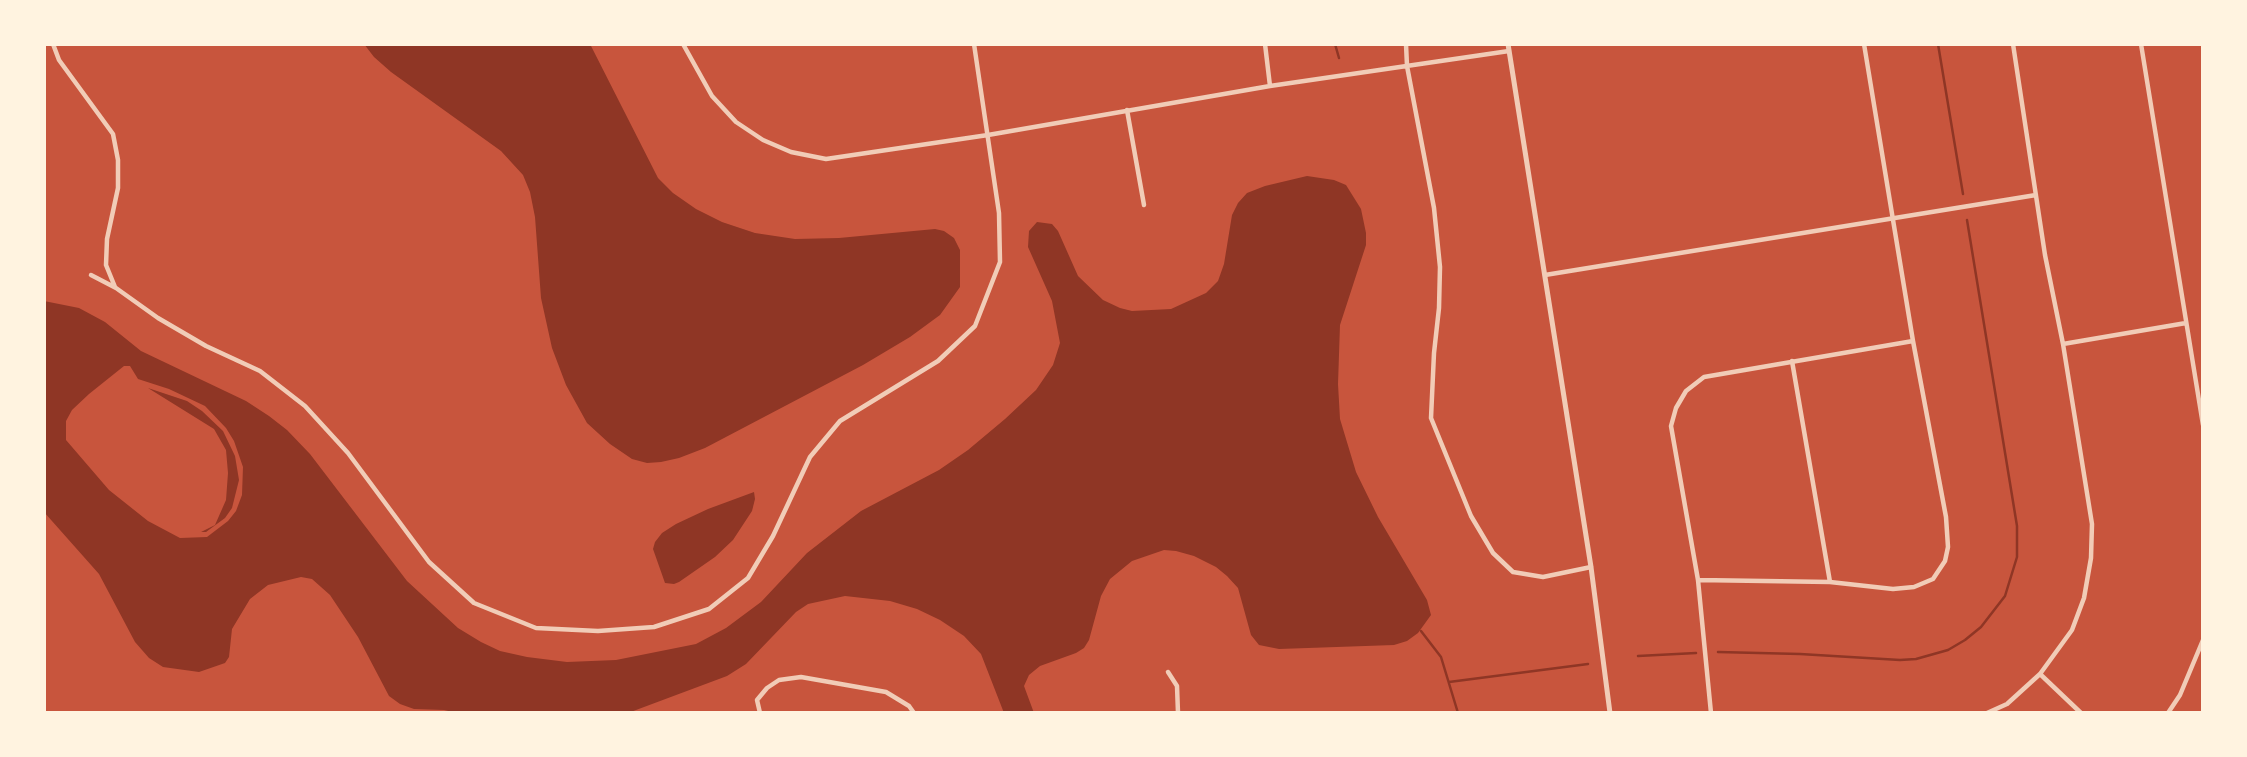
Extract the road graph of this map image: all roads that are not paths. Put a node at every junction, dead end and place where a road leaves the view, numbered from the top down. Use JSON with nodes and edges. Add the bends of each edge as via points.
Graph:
{"nodes":[{"id":1,"x":53,"y":44,"type":"edge"},
{"id":2,"x":682,"y":44,"type":"edge"},
{"id":3,"x":974,"y":44,"type":"edge"},
{"id":4,"x":1265,"y":44,"type":"edge"},
{"id":5,"x":1406,"y":44,"type":"edge"},
{"id":6,"x":1508,"y":44,"type":"edge"},
{"id":7,"x":1864,"y":44,"type":"edge"},
{"id":8,"x":2013,"y":44,"type":"edge"},
{"id":9,"x":2141,"y":44,"type":"edge"},
{"id":10,"x":1509,"y":51,"type":"junction"},
{"id":11,"x":1407,"y":66,"type":"junction"},
{"id":12,"x":1269,"y":86,"type":"junction"},
{"id":13,"x":1127,"y":110,"type":"junction"},
{"id":14,"x":988,"y":135,"type":"junction"},
{"id":15,"x":2036,"y":195,"type":"junction"},
{"id":16,"x":1144,"y":205,"type":"dead end"},
{"id":17,"x":1893,"y":218,"type":"junction"},
{"id":18,"x":90,"y":275,"type":"dead end"},
{"id":19,"x":1545,"y":275,"type":"junction"},
{"id":20,"x":116,"y":288,"type":"junction"},
{"id":21,"x":2186,"y":323,"type":"junction"},
{"id":22,"x":1913,"y":341,"type":"junction"},
{"id":23,"x":2063,"y":344,"type":"junction"},
{"id":24,"x":1792,"y":361,"type":"junction"},
{"id":25,"x":2203,"y":425,"type":"edge"},
{"id":26,"x":1591,"y":567,"type":"junction"},
{"id":27,"x":1698,"y":580,"type":"junction"},
{"id":28,"x":1830,"y":582,"type":"junction"},
{"id":29,"x":2203,"y":640,"type":"edge"},
{"id":30,"x":2196,"y":661,"type":"junction"},
{"id":31,"x":2203,"y":663,"type":"edge"},
{"id":32,"x":1168,"y":673,"type":"dead end"},
{"id":33,"x":2040,"y":674,"type":"junction"},
{"id":34,"x":760,"y":713,"type":"edge"},
{"id":35,"x":914,"y":713,"type":"edge"},
{"id":36,"x":1178,"y":713,"type":"edge"},
{"id":37,"x":1610,"y":713,"type":"edge"},
{"id":38,"x":1711,"y":713,"type":"edge"},
{"id":39,"x":1987,"y":713,"type":"edge"},
{"id":40,"x":2081,"y":713,"type":"edge"},
{"id":41,"x":2168,"y":713,"type":"edge"}],
"edges":[{"from":1,"to":20,"type":"street","via":[[59,60],[113,134],[118,188],[106,265]]},
{"from":2,"to":14,"type":"street","via":[[712,96],[736,122],[791,152],[826,159]]},
{"from":3,"to":14,"type":"street"},
{"from":4,"to":12,"type":"street"},
{"from":5,"to":11,"type":"street"},
{"from":6,"to":10,"type":"street"},
{"from":7,"to":17,"type":"street"},
{"from":8,"to":15,"type":"street"},
{"from":9,"to":21,"type":"street"},
{"from":10,"to":11,"type":"street"},
{"from":10,"to":19,"type":"street"},
{"from":11,"to":12,"type":"street"},
{"from":11,"to":26,"type":"street","via":[[1434,208],[1440,267],[1434,428],[1471,516],[1493,553],[1513,572],[1543,576]]},
{"from":12,"to":13,"type":"street"},
{"from":13,"to":14,"type":"street"},
{"from":13,"to":16,"type":"street"},
{"from":14,"to":20,"type":"street","via":[[999,213],[1000,262],[975,326],[938,361],[840,421],[810,457],[748,578],[709,609],[654,627],[598,631],[536,628],[474,603],[429,562],[348,453],[305,406],[260,371],[206,346]]},
{"from":15,"to":17,"type":"street"},
{"from":15,"to":23,"type":"street"},
{"from":17,"to":19,"type":"street"},
{"from":17,"to":22,"type":"street"},
{"from":18,"to":20,"type":"street"},
{"from":19,"to":26,"type":"street"},
{"from":21,"to":23,"type":"street"},
{"from":21,"to":25,"type":"street"},
{"from":22,"to":24,"type":"street"},
{"from":22,"to":28,"type":"street","via":[[1946,517],[1945,561],[1933,579],[1914,587]]},
{"from":23,"to":33,"type":"street","via":[[2092,524],[2091,558],[2072,630]]},
{"from":24,"to":27,"type":"street","via":[[1704,377],[1686,390],[1676,408],[1671,426]]},
{"from":24,"to":28,"type":"street"},
{"from":26,"to":37,"type":"street"},
{"from":27,"to":28,"type":"street"},
{"from":27,"to":38,"type":"street"},
{"from":29,"to":30,"type":"street"},
{"from":30,"to":31,"type":"street"},
{"from":30,"to":41,"type":"street"},
{"from":32,"to":36,"type":"street","via":[[1177,686]]},
{"from":33,"to":39,"type":"street","via":[[2007,704]]},
{"from":33,"to":40,"type":"street"},
{"from":34,"to":35,"type":"street","via":[[757,699],[766,688],[779,680],[801,677],[886,692]]}]}
